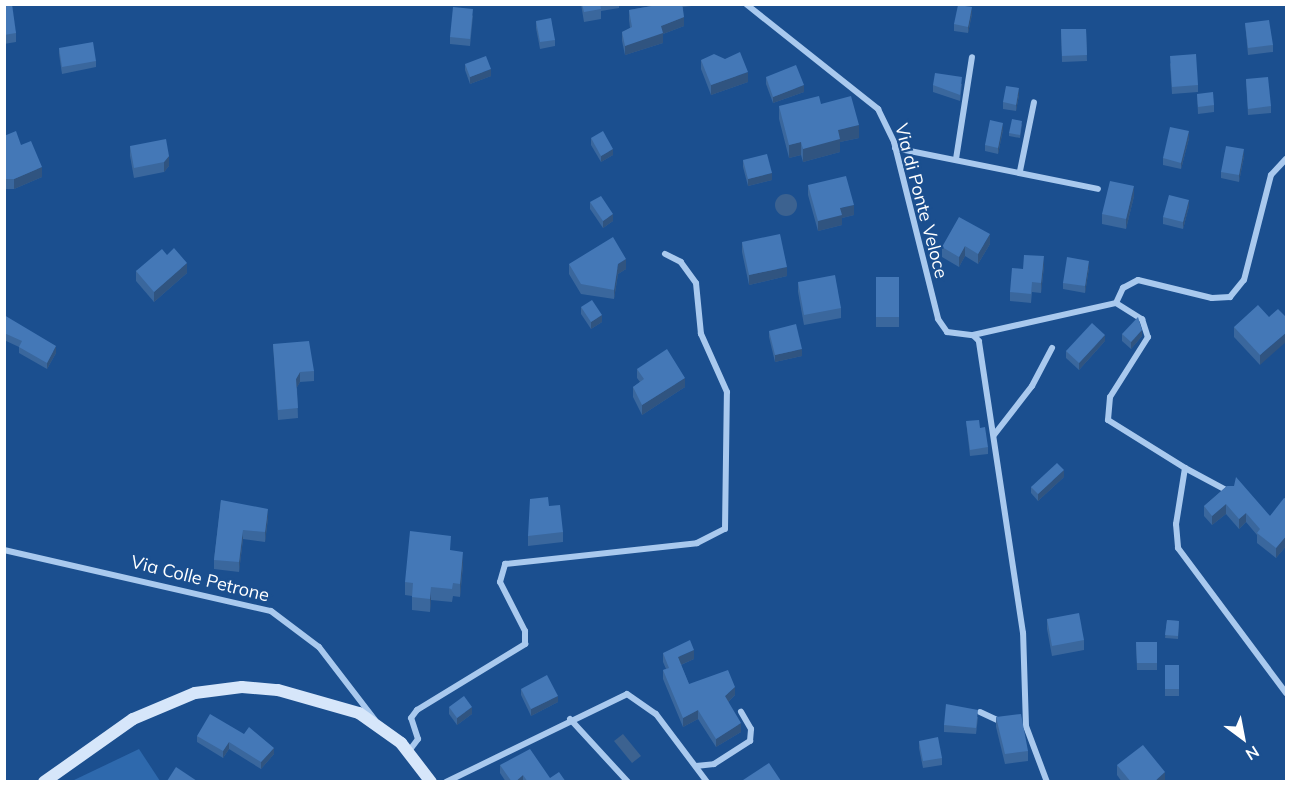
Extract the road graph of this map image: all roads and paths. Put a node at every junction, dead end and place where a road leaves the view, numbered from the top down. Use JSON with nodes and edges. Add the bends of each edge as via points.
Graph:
{"nodes":[{"id":1,"x":746,"y":4,"type":"edge"},
{"id":2,"x":972,"y":57,"type":"dead end"},
{"id":3,"x":1034,"y":102,"type":"dead end"},
{"id":4,"x":895,"y":148,"type":"junction"},
{"id":5,"x":956,"y":159,"type":"junction"},
{"id":6,"x":1287,"y":159,"type":"edge"},
{"id":7,"x":1020,"y":171,"type":"junction"},
{"id":8,"x":1098,"y":189,"type":"dead end"},
{"id":9,"x":665,"y":254,"type":"dead end"},
{"id":10,"x":1116,"y":303,"type":"junction"},
{"id":11,"x":986,"y":333,"type":"junction"},
{"id":12,"x":973,"y":335,"type":"junction"},
{"id":13,"x":979,"y":341,"type":"junction"},
{"id":14,"x":1052,"y":348,"type":"dead end"},
{"id":15,"x":994,"y":435,"type":"junction"},
{"id":16,"x":1185,"y":468,"type":"junction"},
{"id":17,"x":1231,"y":492,"type":"edge"},
{"id":18,"x":4,"y":550,"type":"edge"},
{"id":19,"x":1287,"y":693,"type":"edge"},
{"id":20,"x":741,"y":712,"type":"dead end"},
{"id":21,"x":980,"y":712,"type":"edge"},
{"id":22,"x":1025,"y":718,"type":"junction"},
{"id":23,"x":570,"y":719,"type":"junction"},
{"id":24,"x":377,"y":723,"type":"junction"},
{"id":25,"x":409,"y":751,"type":"junction"},
{"id":26,"x":696,"y":766,"type":"junction"},
{"id":27,"x":44,"y":782,"type":"edge"},
{"id":28,"x":431,"y":782,"type":"edge"},
{"id":29,"x":446,"y":782,"type":"edge"},
{"id":30,"x":628,"y":782,"type":"edge"},
{"id":31,"x":707,"y":782,"type":"edge"},
{"id":32,"x":1047,"y":782,"type":"edge"}],
"edges":[{"from":1,"to":4,"type":"street","name":"Via di Ponte Veloce","via":[[866,97],[886,123]]},
{"from":2,"to":5,"type":"street"},
{"from":3,"to":7,"type":"street"},
{"from":4,"to":5,"type":"street"},
{"from":4,"to":12,"type":"street","name":"Via di Ponte Veloce","via":[[938,320],[947,332]]},
{"from":5,"to":7,"type":"street"},
{"from":6,"to":10,"type":"street","via":[[1271,175],[1244,280],[1236,293],[1218,299],[1138,280],[1123,288]]},
{"from":7,"to":8,"type":"street"},
{"from":9,"to":25,"type":"street","via":[[681,262],[696,283],[701,334],[727,392],[724,529],[697,543],[505,564],[500,582],[525,631],[525,644],[417,710],[411,718],[418,739]]},
{"from":10,"to":11,"type":"street"},
{"from":10,"to":16,"type":"street","via":[[1142,319],[1148,337],[1110,398],[1108,420]]},
{"from":11,"to":12,"type":"street"},
{"from":11,"to":13,"type":"street"},
{"from":12,"to":13,"type":"street"},
{"from":13,"to":15,"type":"street"},
{"from":14,"to":15,"type":"street","via":[[1036,380]]},
{"from":15,"to":22,"type":"street","via":[[1024,641]]},
{"from":16,"to":17,"type":"street"},
{"from":16,"to":19,"type":"street","via":[[1176,524],[1178,548]]},
{"from":18,"to":24,"type":"street","name":"Via Colle Petrone","via":[[271,611],[319,647]]},
{"from":20,"to":26,"type":"street","via":[[750,741],[714,764]]},
{"from":21,"to":22,"type":"street","via":[[999,723]]},
{"from":22,"to":32,"type":"street"},
{"from":23,"to":26,"type":"street","via":[[615,697],[632,695],[656,714]]},
{"from":23,"to":29,"type":"street"},
{"from":23,"to":30,"type":"street"},
{"from":24,"to":25,"type":"main road"},
{"from":24,"to":27,"type":"main road","via":[[278,690],[209,690],[117,728]]},
{"from":25,"to":28,"type":"main road"},
{"from":26,"to":31,"type":"street"}]}
